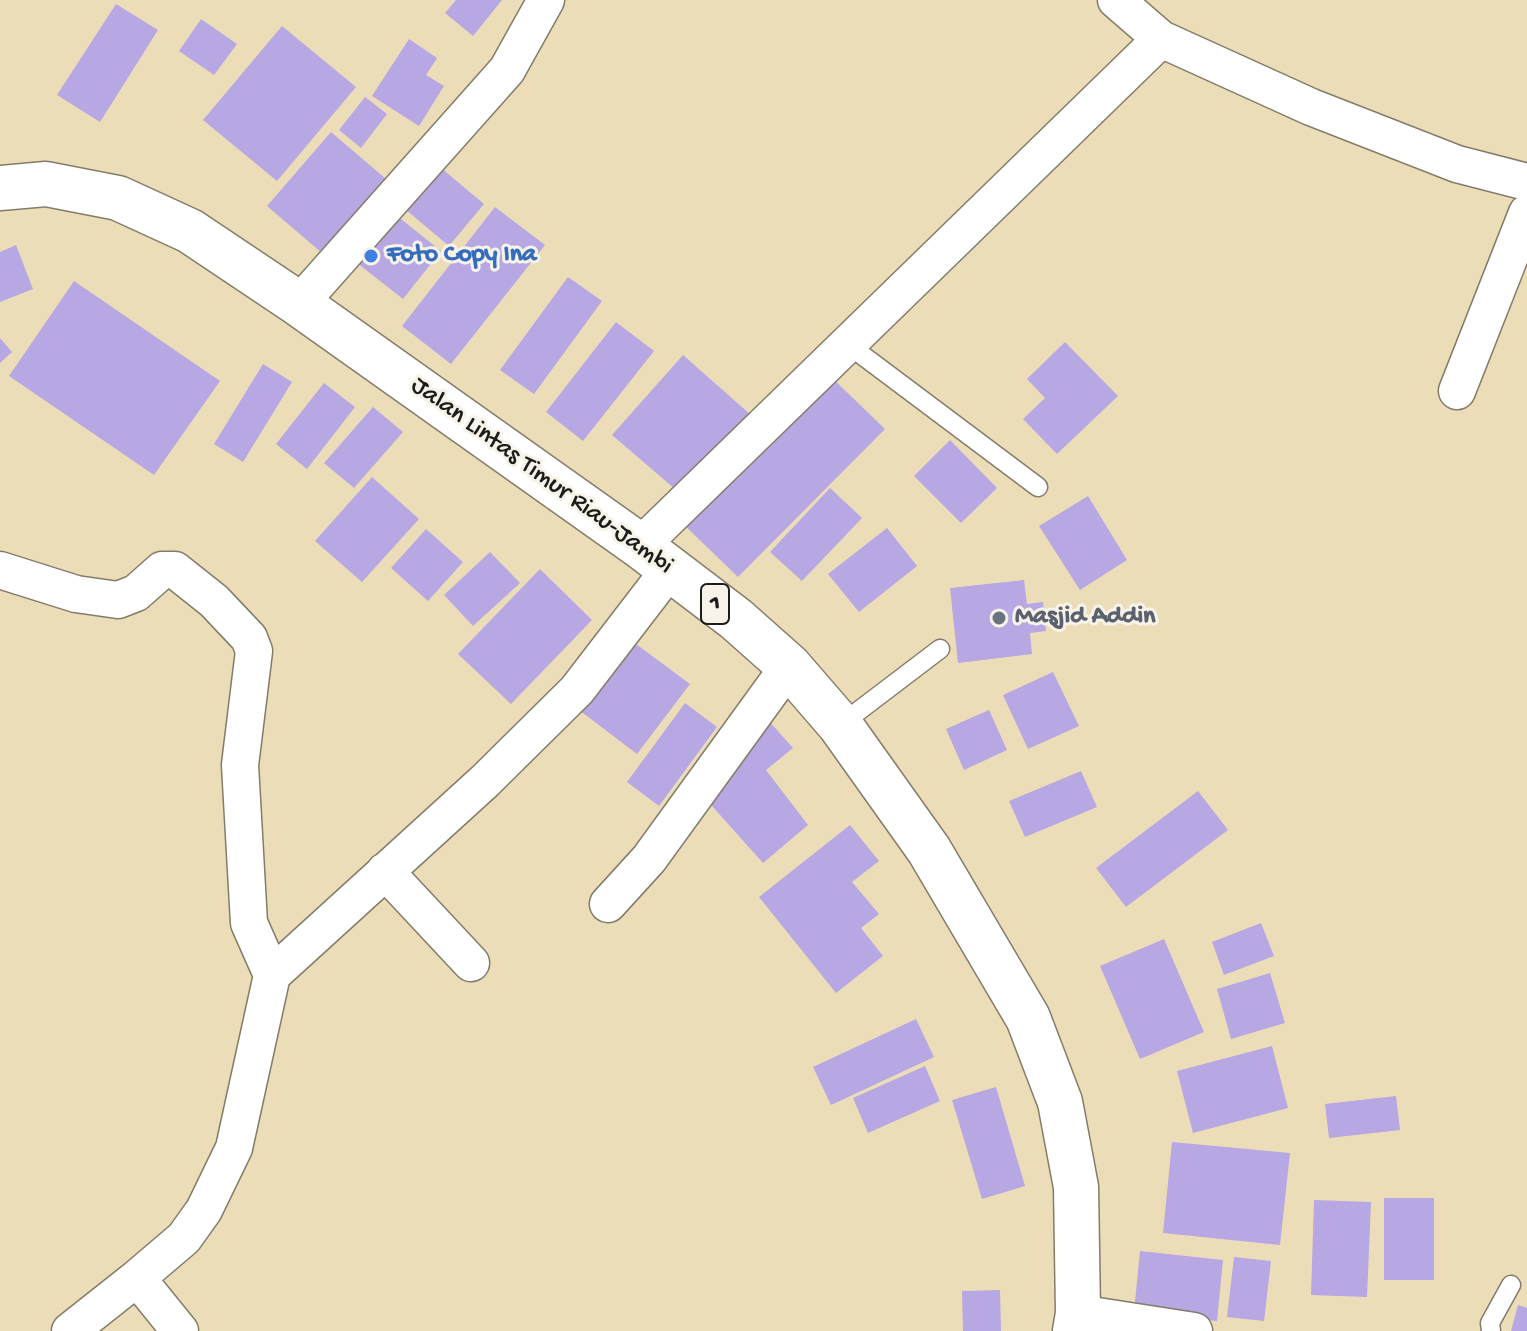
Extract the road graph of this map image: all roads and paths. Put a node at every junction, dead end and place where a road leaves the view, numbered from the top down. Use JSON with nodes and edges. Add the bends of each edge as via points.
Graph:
{"nodes":[{"id":1,"x":546,"y":0,"type":"edge"},
{"id":2,"x":1116,"y":0,"type":"edge"},
{"id":3,"x":1161,"y":39,"type":"junction"},
{"id":4,"x":1527,"y":182,"type":"edge"},
{"id":5,"x":0,"y":188,"type":"edge"},
{"id":6,"x":1527,"y":213,"type":"edge"},
{"id":7,"x":299,"y":304,"type":"junction"},
{"id":8,"x":846,"y":343,"type":"junction"},
{"id":9,"x":1457,"y":391,"type":"dead end"},
{"id":10,"x":1038,"y":487,"type":"dead end"},
{"id":11,"x":655,"y":557,"type":"junction"},
{"id":12,"x":0,"y":570,"type":"edge"},
{"id":13,"x":940,"y":649,"type":"dead end"},
{"id":14,"x":789,"y":666,"type":"junction"},
{"id":15,"x":840,"y":725,"type":"junction"},
{"id":16,"x":385,"y":871,"type":"junction"},
{"id":17,"x":608,"y":904,"type":"dead end"},
{"id":18,"x":471,"y":963,"type":"dead end"},
{"id":19,"x":272,"y":975,"type":"junction"},
{"id":20,"x":137,"y":1278,"type":"junction"},
{"id":21,"x":1511,"y":1285,"type":"dead end"},
{"id":22,"x":1076,"y":1322,"type":"edge"},
{"id":23,"x":70,"y":1331,"type":"edge"},
{"id":24,"x":180,"y":1331,"type":"edge"},
{"id":25,"x":1194,"y":1331,"type":"edge"},
{"id":26,"x":1491,"y":1331,"type":"edge"}],
"edges":[{"from":1,"to":7,"type":"street","via":[[507,70]]},
{"from":2,"to":3,"type":"street"},
{"from":3,"to":4,"type":"street","via":[[1311,107],[1457,164]]},
{"from":3,"to":8,"type":"street"},
{"from":5,"to":7,"type":"highway","name":"Jalan Lintas Timur Riau-Jambi","number":"1","via":[[46,184],[118,198],[190,231]]},
{"from":6,"to":9,"type":"street"},
{"from":7,"to":11,"type":"highway","name":"Jalan Lintas Timur Riau-Jambi","number":"1"},
{"from":8,"to":10,"type":"lane"},
{"from":8,"to":11,"type":"street"},
{"from":11,"to":14,"type":"highway","name":"Jalan Lintas Timur Riau-Jambi","number":"1"},
{"from":11,"to":16,"type":"street","via":[[577,690]]},
{"from":12,"to":19,"type":"street","via":[[76,594],[118,600],[136,593],[162,570],[175,570],[249,638],[254,651],[240,765],[249,923]]},
{"from":13,"to":15,"type":"lane"},
{"from":14,"to":15,"type":"highway","name":"Jalan Lintas Timur Riau-Jambi","number":"1"},
{"from":14,"to":17,"type":"street","via":[[649,859]]},
{"from":15,"to":22,"type":"highway","name":"Jalan Lintas Timur Riau-Jambi","number":"1","via":[[929,850],[1028,1018],[1060,1102],[1076,1187]]},
{"from":16,"to":18,"type":"street"},
{"from":16,"to":19,"type":"street"},
{"from":19,"to":20,"type":"street","via":[[234,1148],[184,1238]]},
{"from":20,"to":23,"type":"street"},
{"from":20,"to":24,"type":"street"},
{"from":21,"to":26,"type":"lane","via":[[1490,1323]]},
{"from":22,"to":25,"type":"street"}]}
